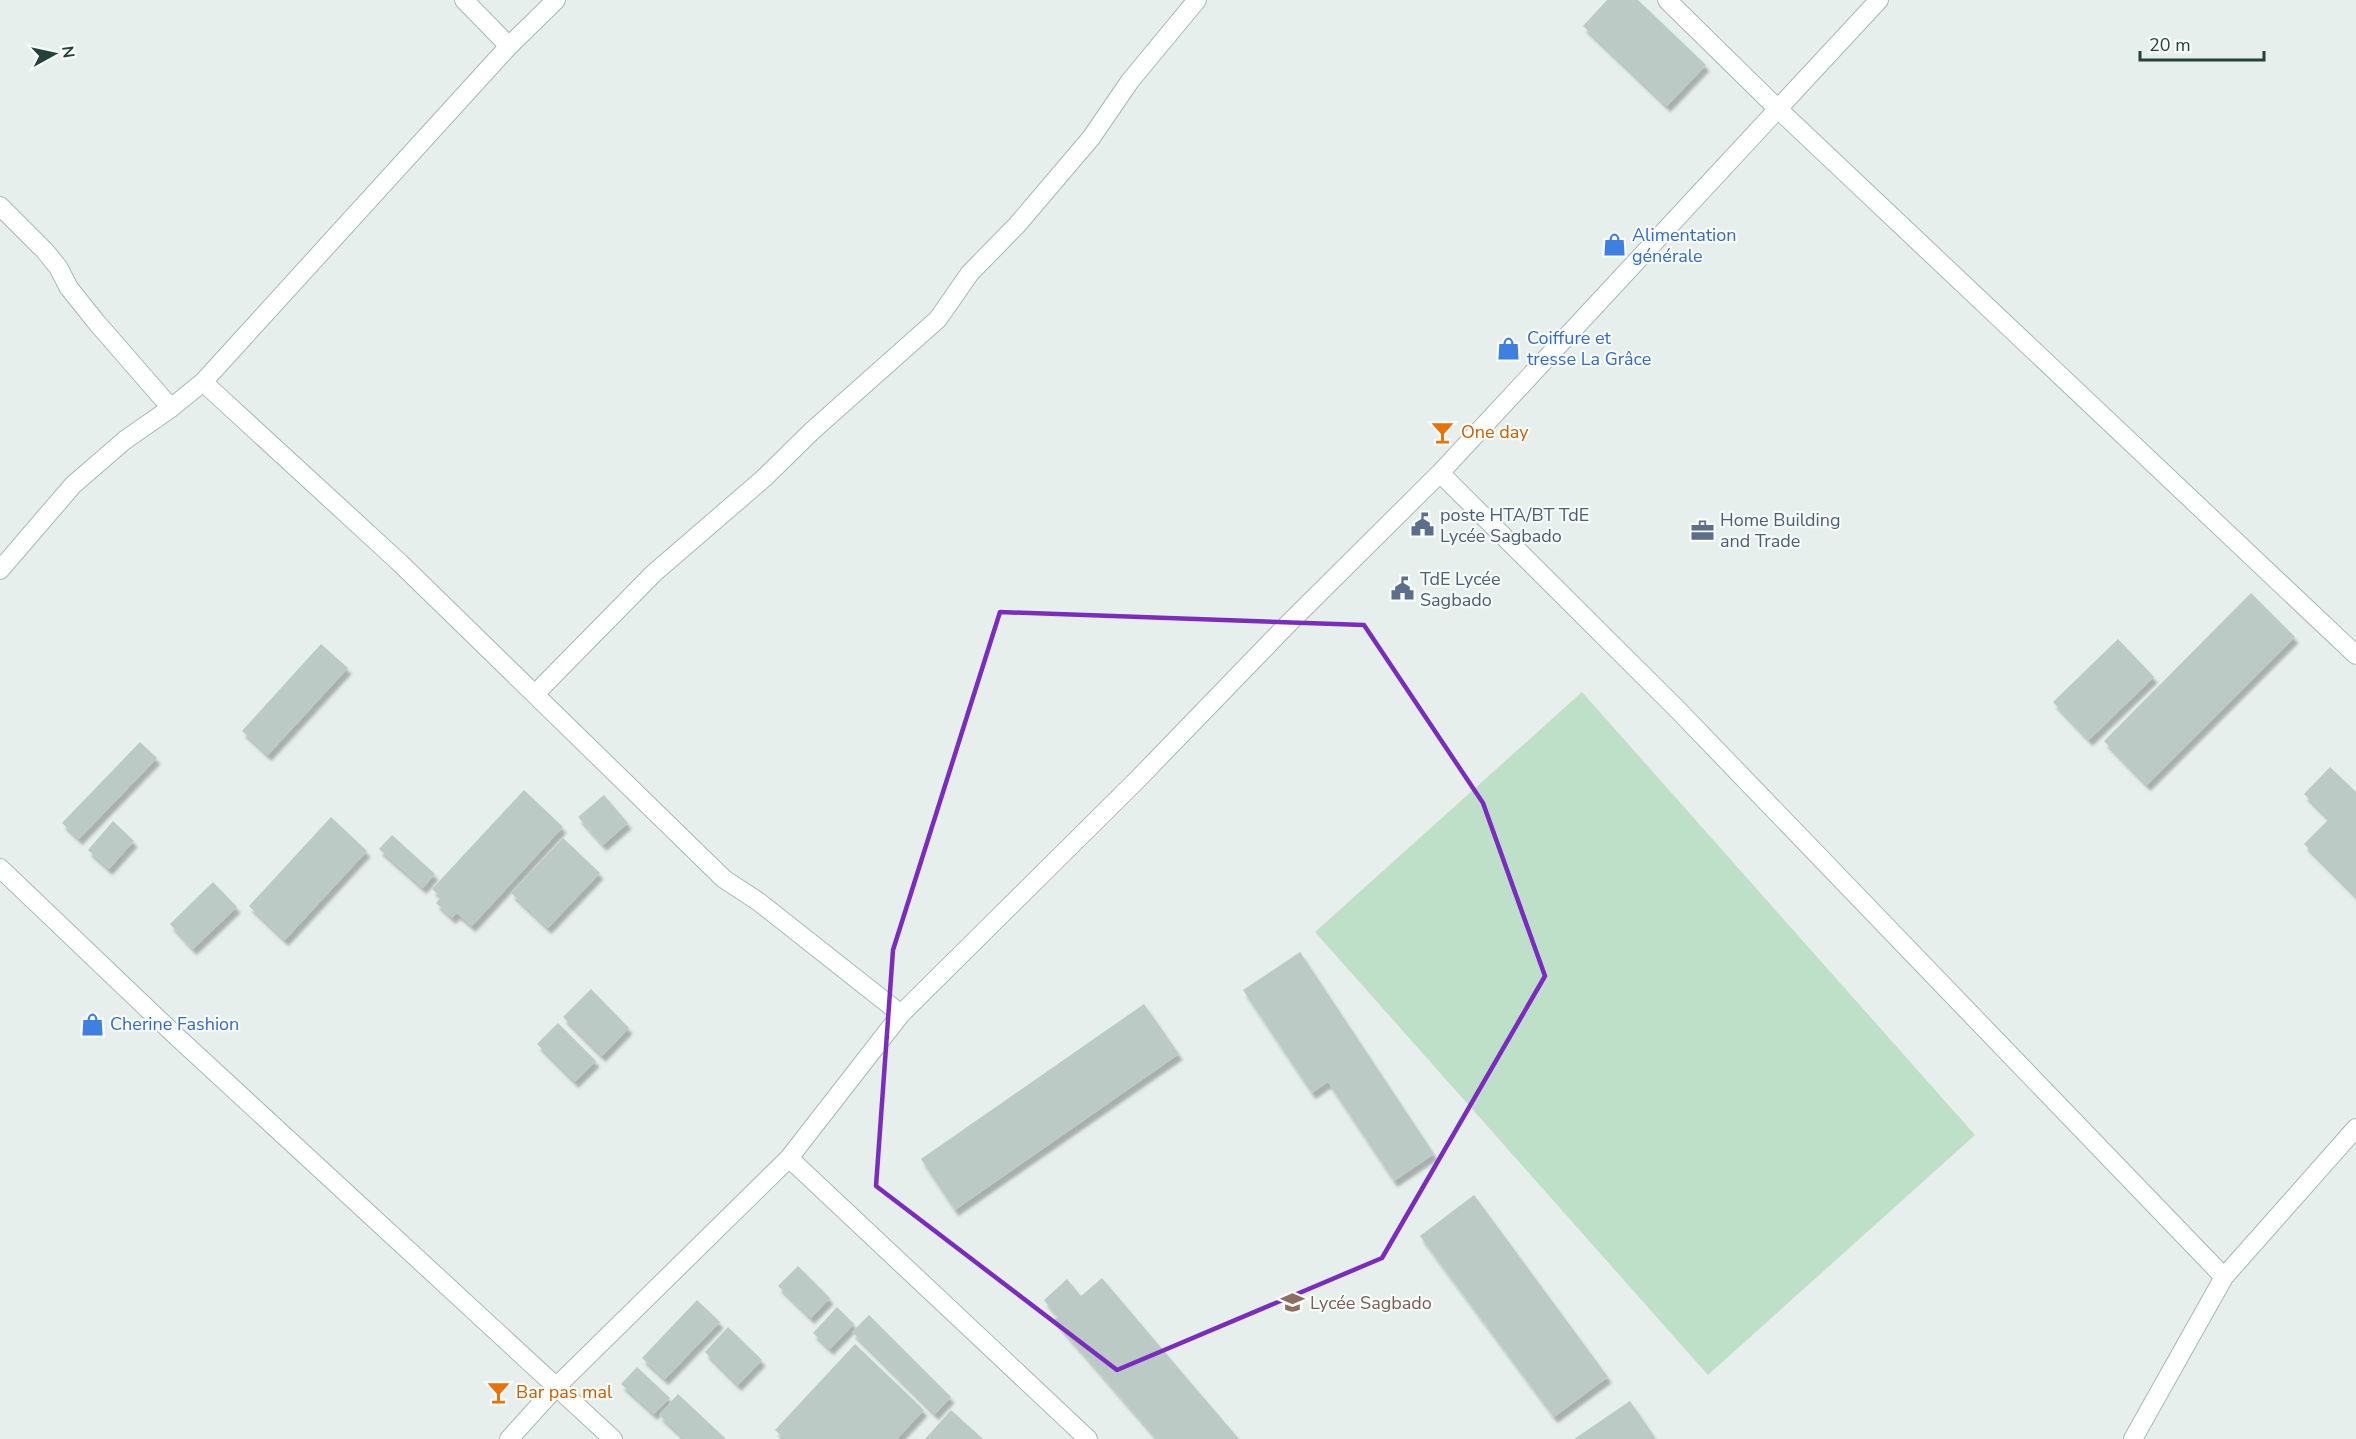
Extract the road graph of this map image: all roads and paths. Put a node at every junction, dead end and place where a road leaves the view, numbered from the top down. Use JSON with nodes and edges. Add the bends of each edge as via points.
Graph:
{"nodes":[{"id":1,"x":464,"y":0,"type":"edge"},
{"id":2,"x":556,"y":0,"type":"edge"},
{"id":3,"x":1197,"y":0,"type":"edge"},
{"id":4,"x":1668,"y":0,"type":"edge"},
{"id":5,"x":1879,"y":0,"type":"edge"},
{"id":6,"x":509,"y":46,"type":"junction"},
{"id":7,"x":1778,"y":109,"type":"junction"},
{"id":8,"x":0,"y":206,"type":"edge"},
{"id":9,"x":203,"y":382,"type":"junction"},
{"id":10,"x":171,"y":408,"type":"junction"},
{"id":11,"x":1440,"y":473,"type":"junction"},
{"id":12,"x":0,"y":570,"type":"edge"},
{"id":13,"x":2356,"y":655,"type":"edge"},
{"id":14,"x":536,"y":694,"type":"junction"},
{"id":15,"x":0,"y":868,"type":"edge"},
{"id":16,"x":901,"y":1014,"type":"junction"},
{"id":17,"x":2356,"y":1128,"type":"edge"},
{"id":18,"x":789,"y":1158,"type":"junction"},
{"id":19,"x":2224,"y":1277,"type":"junction"},
{"id":20,"x":557,"y":1386,"type":"junction"},
{"id":21,"x":509,"y":1439,"type":"edge"},
{"id":22,"x":613,"y":1439,"type":"edge"},
{"id":23,"x":1088,"y":1439,"type":"edge"},
{"id":24,"x":2133,"y":1439,"type":"edge"}],
"edges":[{"from":1,"to":6,"type":"street"},
{"from":2,"to":6,"type":"street"},
{"from":3,"to":14,"type":"street","via":[[1130,81],[1091,138],[970,273],[938,319],[654,573]]},
{"from":4,"to":7,"type":"street"},
{"from":5,"to":7,"type":"street"},
{"from":6,"to":9,"type":"street"},
{"from":7,"to":11,"type":"street"},
{"from":7,"to":13,"type":"street"},
{"from":8,"to":10,"type":"street","via":[[45,250],[90,315]]},
{"from":9,"to":10,"type":"street"},
{"from":9,"to":14,"type":"street"},
{"from":10,"to":12,"type":"street","via":[[73,484]]},
{"from":11,"to":16,"type":"street"},
{"from":11,"to":19,"type":"street","via":[[1678,710]]},
{"from":14,"to":16,"type":"street","via":[[724,879]]},
{"from":15,"to":20,"type":"street","via":[[183,1043]]},
{"from":16,"to":18,"type":"street"},
{"from":17,"to":19,"type":"street"},
{"from":18,"to":20,"type":"street"},
{"from":18,"to":23,"type":"street"},
{"from":19,"to":24,"type":"street"},
{"from":20,"to":21,"type":"street"},
{"from":20,"to":22,"type":"street"}]}
